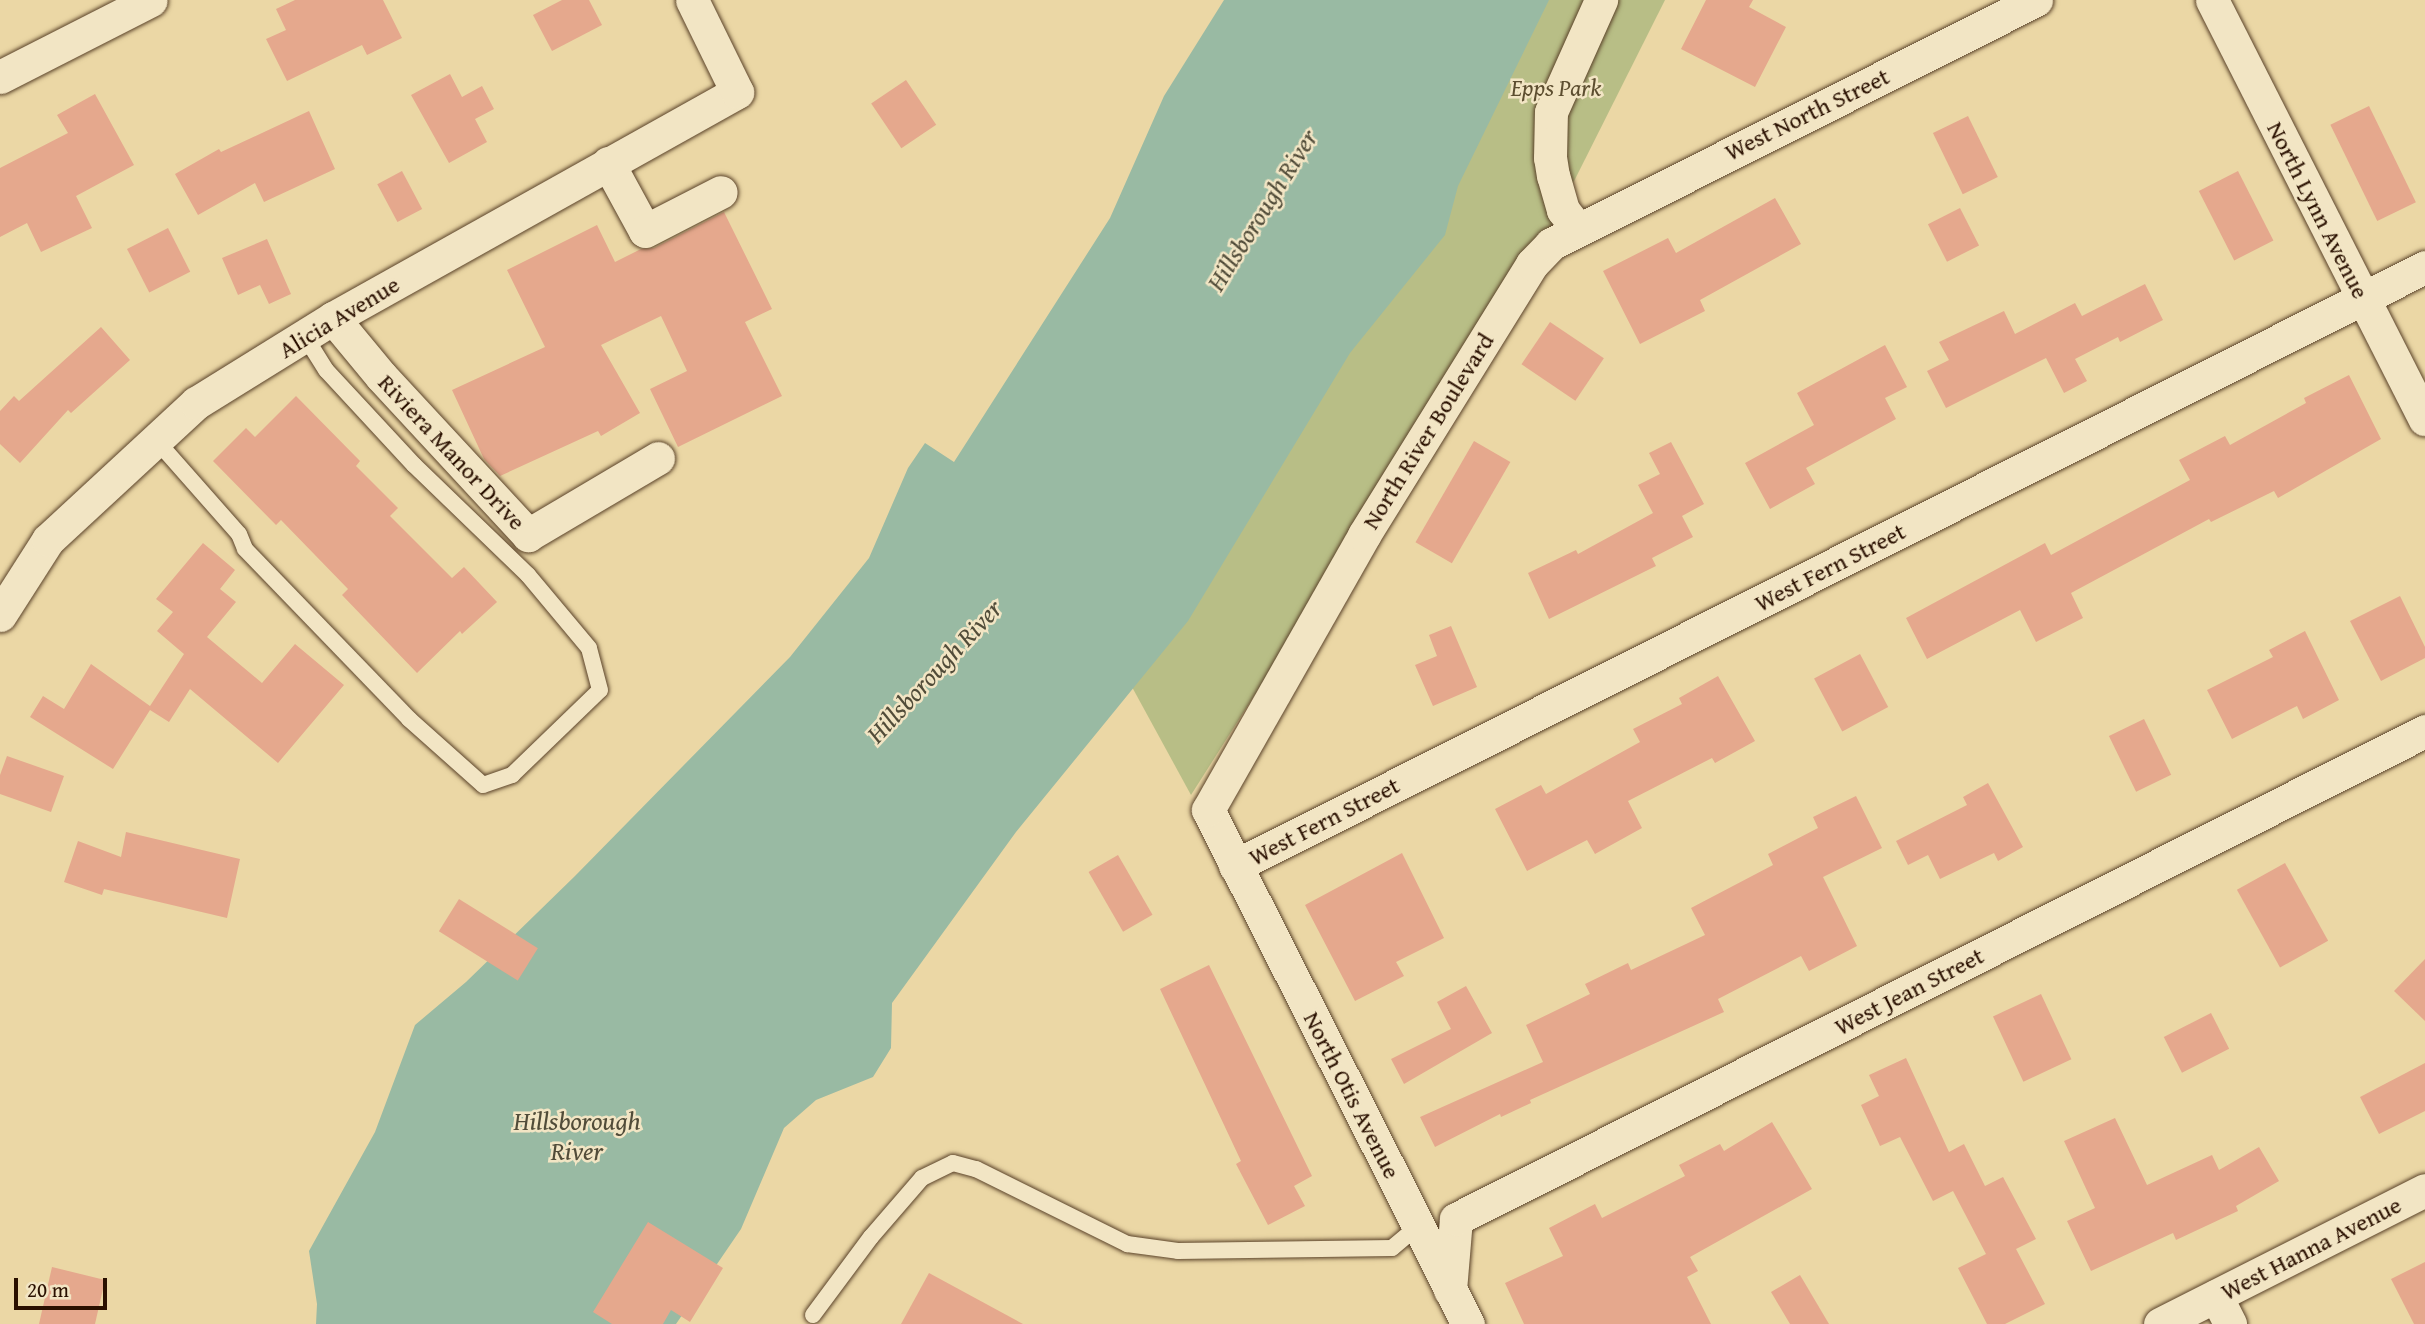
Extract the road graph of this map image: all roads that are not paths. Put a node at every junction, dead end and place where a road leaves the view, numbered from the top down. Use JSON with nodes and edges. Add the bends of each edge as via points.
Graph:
{"nodes":[{"id":1,"x":151,"y":0,"type":"edge"},
{"id":2,"x":692,"y":0,"type":"edge"},
{"id":3,"x":1601,"y":0,"type":"edge"},
{"id":4,"x":2036,"y":0,"type":"edge"},
{"id":5,"x":2212,"y":0,"type":"edge"},
{"id":6,"x":0,"y":77,"type":"edge"},
{"id":7,"x":608,"y":163,"type":"junction"},
{"id":8,"x":721,"y":192,"type":"dead end"},
{"id":9,"x":1577,"y":228,"type":"junction"},
{"id":10,"x":2425,"y":267,"type":"edge"},
{"id":11,"x":2363,"y":299,"type":"junction"},
{"id":12,"x":333,"y":318,"type":"junction"},
{"id":13,"x":304,"y":337,"type":"junction"},
{"id":14,"x":2425,"y":419,"type":"edge"},
{"id":15,"x":156,"y":440,"type":"junction"},
{"id":16,"x":658,"y":458,"type":"dead end"},
{"id":17,"x":0,"y":615,"type":"edge"},
{"id":18,"x":2425,"y":731,"type":"edge"},
{"id":19,"x":1235,"y":866,"type":"junction"},
{"id":20,"x":2425,"y":1190,"type":"edge"},
{"id":21,"x":1418,"y":1226,"type":"junction"},
{"id":22,"x":1450,"y":1289,"type":"junction"},
{"id":23,"x":2223,"y":1310,"type":"edge"},
{"id":24,"x":813,"y":1315,"type":"dead end"},
{"id":25,"x":1449,"y":1324,"type":"edge"},
{"id":26,"x":1468,"y":1324,"type":"edge"},
{"id":27,"x":2160,"y":1324,"type":"edge"}],
"edges":[{"from":1,"to":6,"type":"street"},
{"from":2,"to":7,"type":"street","name":"Alicia Avenue","via":[[737,92]]},
{"from":3,"to":9,"type":"street","via":[[1551,112],[1553,176],[1563,210]]},
{"from":4,"to":9,"type":"street","name":"West North Street"},
{"from":5,"to":11,"type":"street","name":"North Lynn Avenue"},
{"from":7,"to":8,"type":"street","via":[[645,231]]},
{"from":7,"to":12,"type":"street","name":"Alicia Avenue"},
{"from":9,"to":19,"type":"street","name":"North River Boulevard","via":[[1532,264],[1485,338],[1364,535],[1208,810]]},
{"from":10,"to":11,"type":"street","name":"West Fern Street"},
{"from":11,"to":14,"type":"street","name":"North Lynn Avenue"},
{"from":11,"to":19,"type":"street","name":"West Fern Street"},
{"from":12,"to":13,"type":"street","name":"Alicia Avenue"},
{"from":12,"to":16,"type":"street","name":"Riviera Manor Drive","via":[[528,535]]},
{"from":13,"to":15,"type":"street","name":"Alicia Avenue","via":[[196,403]]},
{"from":13,"to":15,"type":"lane","via":[[326,370],[414,465],[528,575],[589,648],[600,690],[512,775],[483,785],[409,719],[244,549],[239,534]]},
{"from":15,"to":17,"type":"street","name":"Alicia Avenue","via":[[48,540]]},
{"from":18,"to":22,"type":"street","name":"West Jean Street","via":[[1456,1219]]},
{"from":19,"to":21,"type":"street","name":"North Otis Avenue"},
{"from":20,"to":23,"type":"street","name":"West Hanna Avenue"},
{"from":21,"to":22,"type":"street","name":"North Otis Avenue"},
{"from":21,"to":24,"type":"lane","via":[[1392,1248],[1178,1251],[1139,1246],[1111,1237],[976,1169],[953,1163],[922,1178]]},
{"from":22,"to":25,"type":"street"},
{"from":22,"to":26,"type":"street","name":"North Otis Avenue"},
{"from":23,"to":27,"type":"street","name":"West Hanna Avenue"}]}
